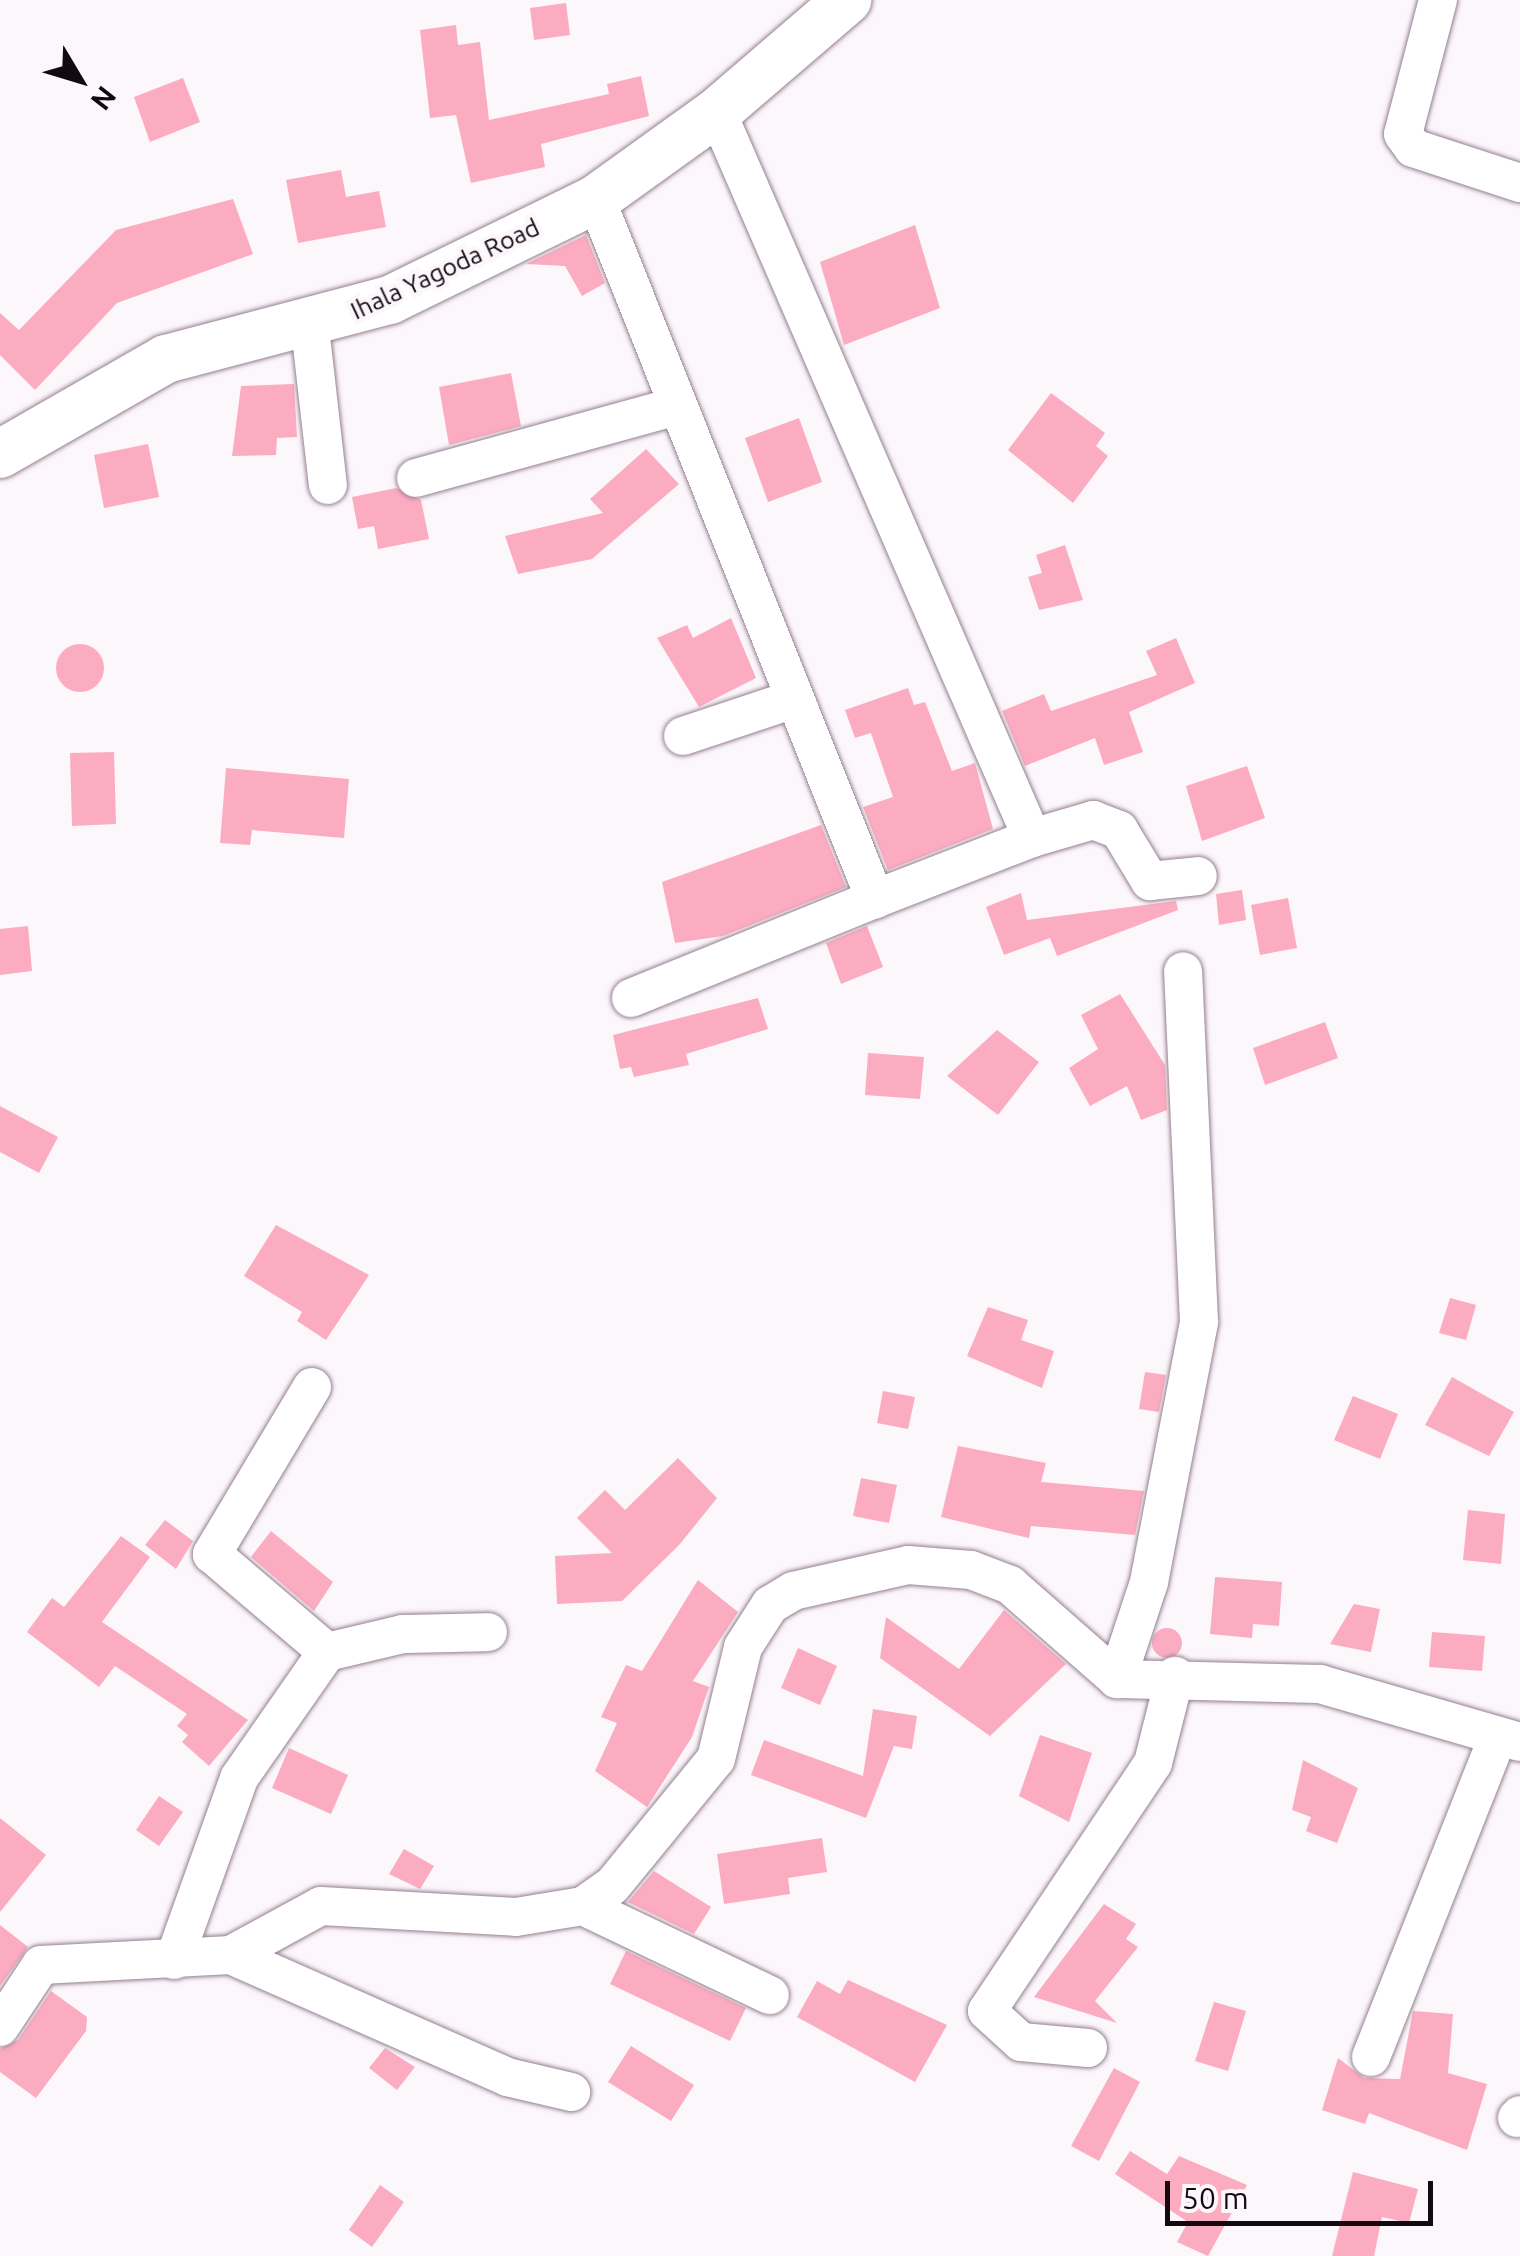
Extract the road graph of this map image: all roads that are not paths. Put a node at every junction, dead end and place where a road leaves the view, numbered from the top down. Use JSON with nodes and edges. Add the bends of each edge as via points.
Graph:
{"nodes":[{"id":1,"x":847,"y":0,"type":"edge"},
{"id":2,"x":1438,"y":0,"type":"edge"},
{"id":3,"x":717,"y":112,"type":"junction"},
{"id":4,"x":1520,"y":183,"type":"edge"},
{"id":5,"x":596,"y":200,"type":"junction"},
{"id":6,"x":310,"y":328,"type":"junction"},
{"id":7,"x":674,"y":407,"type":"junction"},
{"id":8,"x":0,"y":454,"type":"edge"},
{"id":9,"x":416,"y":478,"type":"dead end"},
{"id":10,"x":328,"y":485,"type":"dead end"},
{"id":11,"x":791,"y":700,"type":"junction"},
{"id":12,"x":683,"y":736,"type":"dead end"},
{"id":13,"x":1032,"y":838,"type":"junction"},
{"id":14,"x":1198,"y":876,"type":"dead end"},
{"id":15,"x":875,"y":899,"type":"junction"},
{"id":16,"x":1184,"y":971,"type":"dead end"},
{"id":17,"x":630,"y":998,"type":"dead end"},
{"id":18,"x":312,"y":1387,"type":"dead end"},
{"id":19,"x":488,"y":1632,"type":"dead end"},
{"id":20,"x":327,"y":1652,"type":"junction"},
{"id":21,"x":1175,"y":1676,"type":"junction"},
{"id":22,"x":1117,"y":1679,"type":"junction"},
{"id":23,"x":1508,"y":1740,"type":"edge"},
{"id":24,"x":583,"y":1906,"type":"junction"},
{"id":25,"x":231,"y":1955,"type":"junction"},
{"id":26,"x":174,"y":1960,"type":"junction"},
{"id":27,"x":770,"y":1995,"type":"dead end"},
{"id":28,"x":0,"y":2027,"type":"edge"},
{"id":29,"x":1088,"y":2048,"type":"dead end"},
{"id":30,"x":1372,"y":2057,"type":"dead end"},
{"id":31,"x":571,"y":2092,"type":"dead end"}],
"edges":[{"from":1,"to":3,"type":"street","name":"Ihala Yagoda Road"},
{"from":2,"to":4,"type":"street","via":[[1403,134],[1413,148]]},
{"from":3,"to":5,"type":"street","name":"Ihala Yagoda Road"},
{"from":3,"to":13,"type":"street"},
{"from":5,"to":6,"type":"street","name":"Ihala Yagoda Road","via":[[390,300]]},
{"from":5,"to":7,"type":"street"},
{"from":6,"to":8,"type":"street","name":"Ihala Yagoda Road","via":[[166,360]]},
{"from":6,"to":10,"type":"street"},
{"from":7,"to":9,"type":"street"},
{"from":7,"to":11,"type":"street"},
{"from":11,"to":12,"type":"street"},
{"from":11,"to":15,"type":"street"},
{"from":13,"to":14,"type":"street","via":[[1093,820],[1118,830],[1150,881]]},
{"from":13,"to":15,"type":"street"},
{"from":15,"to":17,"type":"street"},
{"from":16,"to":22,"type":"street","via":[[1199,1322],[1149,1582]]},
{"from":18,"to":20,"type":"street","via":[[212,1554]]},
{"from":19,"to":20,"type":"street","via":[[403,1634]]},
{"from":20,"to":26,"type":"street","via":[[239,1778]]},
{"from":21,"to":22,"type":"street"},
{"from":21,"to":23,"type":"street","via":[[1320,1684]]},
{"from":21,"to":29,"type":"street","via":[[1153,1763],[988,2011],[1020,2042]]},
{"from":22,"to":24,"type":"street","via":[[1010,1585],[971,1570],[908,1566],[794,1591],[770,1606],[743,1647],[716,1759],[612,1886]]},
{"from":23,"to":30,"type":"street"},
{"from":24,"to":25,"type":"street","via":[[516,1918],[321,1906]]},
{"from":24,"to":27,"type":"street"},
{"from":25,"to":26,"type":"street"},
{"from":25,"to":31,"type":"street","via":[[507,2077]]},
{"from":26,"to":28,"type":"street","via":[[42,1966]]}]}
